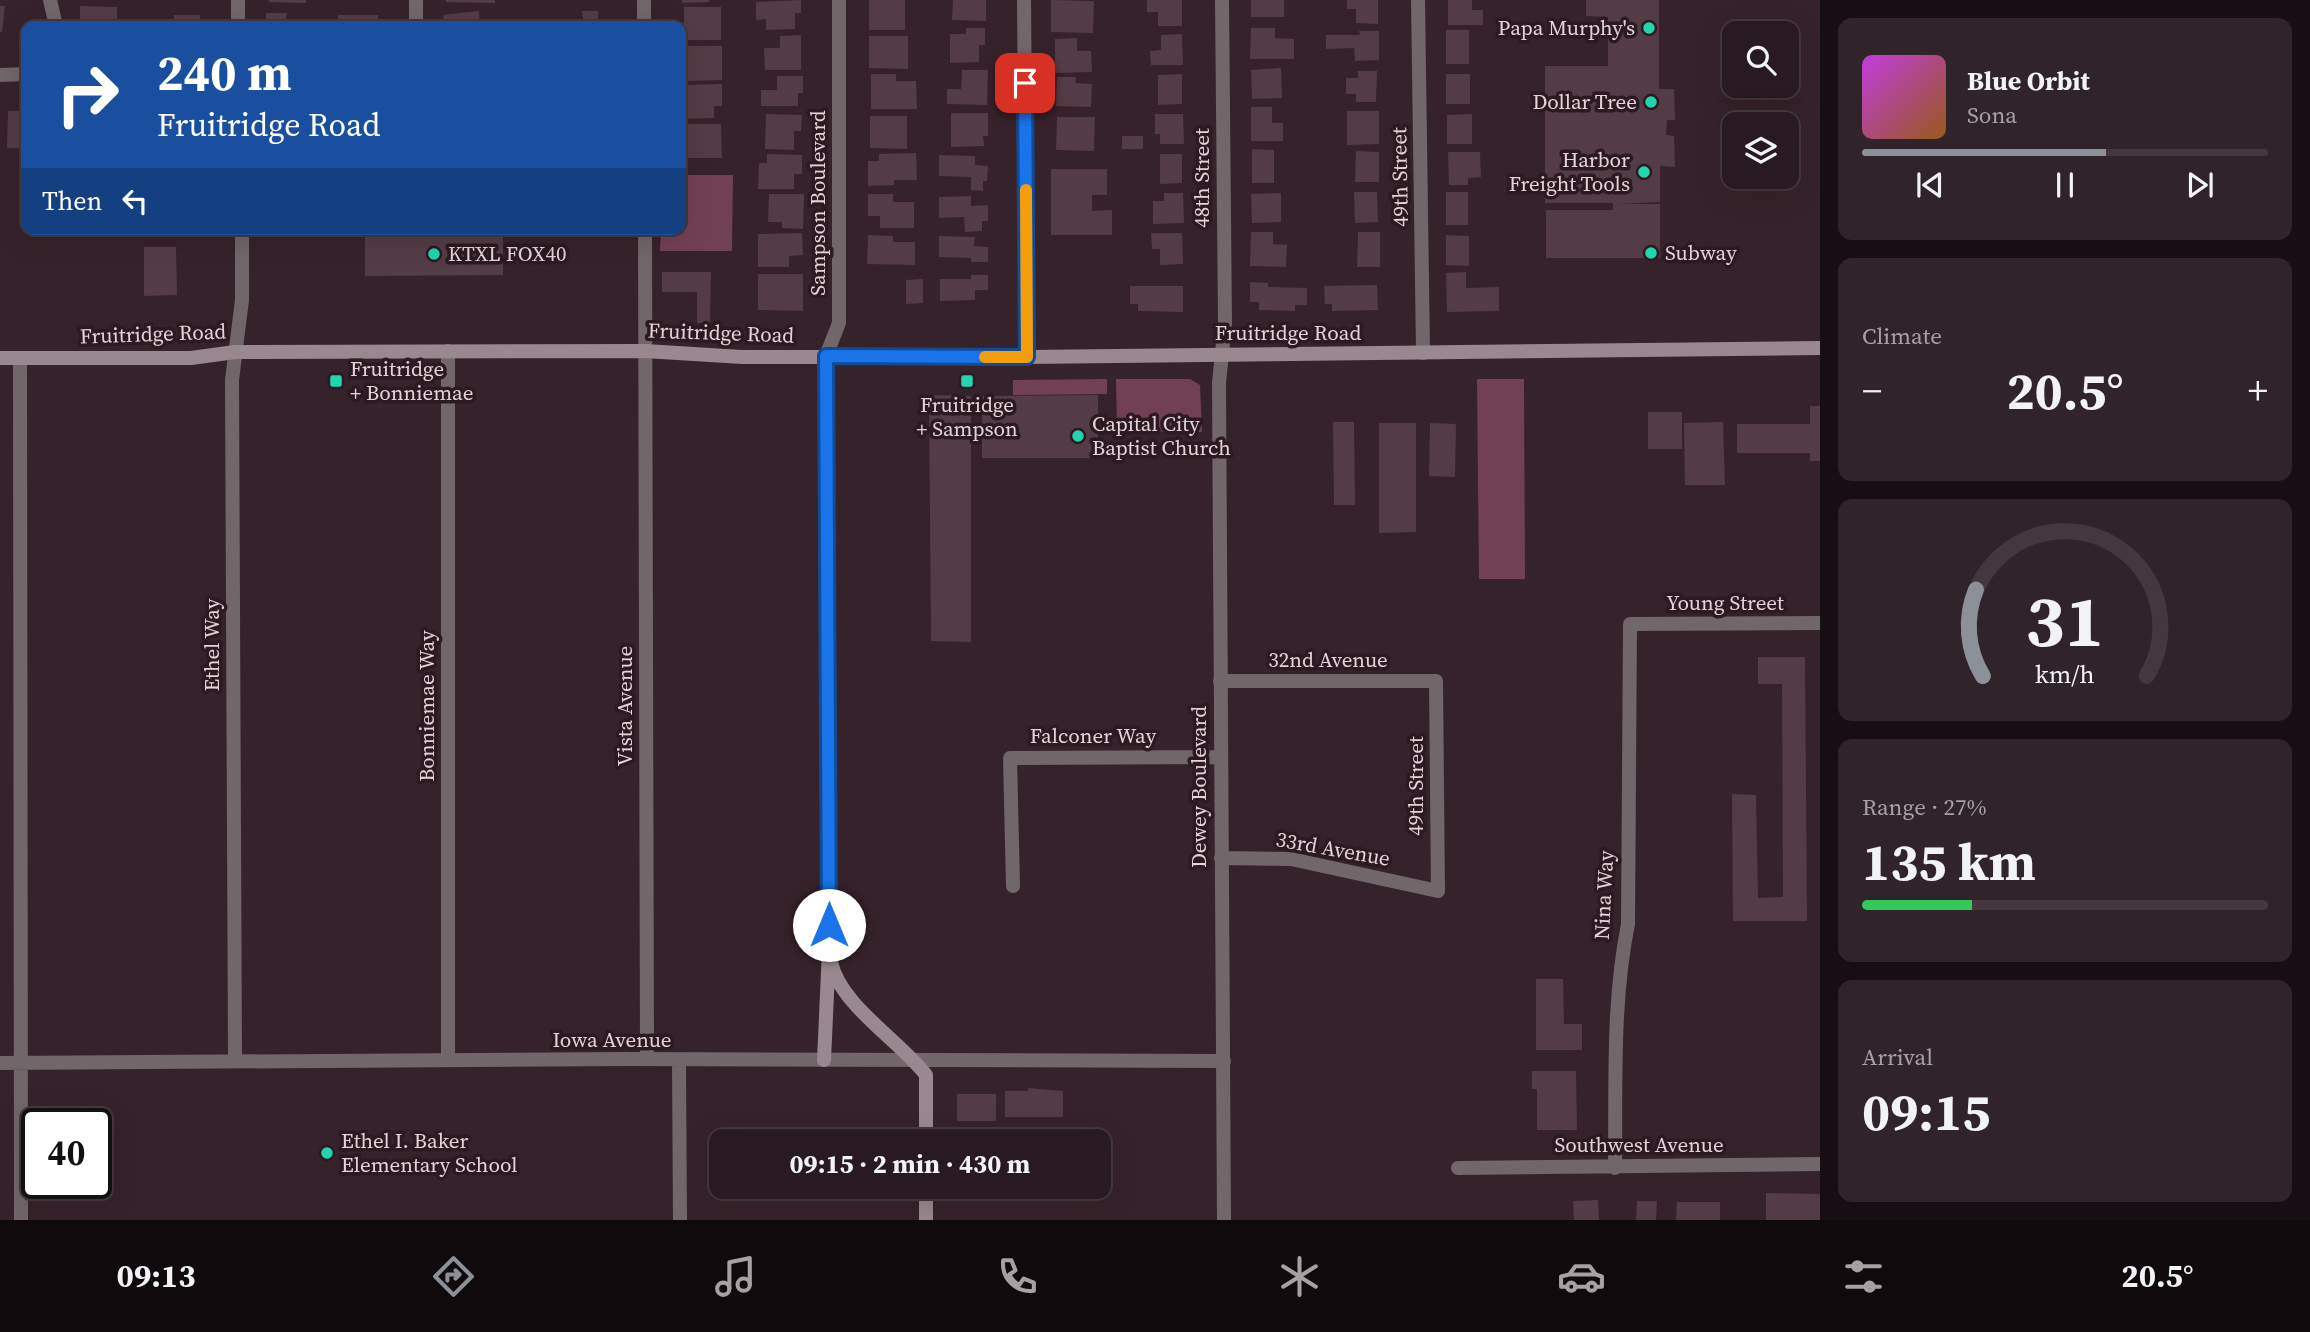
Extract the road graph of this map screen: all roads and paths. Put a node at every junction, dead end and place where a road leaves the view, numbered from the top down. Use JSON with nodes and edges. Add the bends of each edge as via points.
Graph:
{"nodes":[{"id":1,"x":50,"y":0,"type":"edge"},
{"id":2,"x":238,"y":0,"type":"edge"},
{"id":3,"x":416,"y":0,"type":"edge"},
{"id":4,"x":643,"y":0,"type":"edge"},
{"id":5,"x":839,"y":0,"type":"edge"},
{"id":6,"x":1024,"y":0,"type":"edge"},
{"id":7,"x":1222,"y":0,"type":"edge"},
{"id":8,"x":1418,"y":0,"type":"edge"},
{"id":9,"x":55,"y":21,"type":"edge"},
{"id":10,"x":238,"y":21,"type":"edge"},
{"id":11,"x":416,"y":21,"type":"edge"},
{"id":12,"x":644,"y":21,"type":"edge"},
{"id":13,"x":21,"y":74,"type":"edge"},
{"id":14,"x":0,"y":75,"type":"edge"},
{"id":15,"x":242,"y":235,"type":"edge"},
{"id":16,"x":645,"y":235,"type":"edge"},
{"id":17,"x":1820,"y":348,"type":"edge"},
{"id":18,"x":448,"y":351,"type":"junction"},
{"id":19,"x":235,"y":352,"type":"junction"},
{"id":20,"x":645,"y":352,"type":"junction"},
{"id":21,"x":1423,"y":353,"type":"junction"},
{"id":22,"x":1222,"y":355,"type":"junction"},
{"id":23,"x":826,"y":356,"type":"junction"},
{"id":24,"x":1027,"y":357,"type":"junction"},
{"id":25,"x":0,"y":358,"type":"edge"},
{"id":26,"x":20,"y":358,"type":"junction"},
{"id":27,"x":1820,"y":623,"type":"edge"},
{"id":28,"x":1630,"y":624,"type":"joint"},
{"id":29,"x":1220,"y":681,"type":"junction"},
{"id":30,"x":1436,"y":681,"type":"joint"},
{"id":31,"x":1220,"y":757,"type":"junction"},
{"id":32,"x":1221,"y":859,"type":"junction"},
{"id":33,"x":1013,"y":886,"type":"dead end"},
{"id":34,"x":1438,"y":891,"type":"joint"},
{"id":35,"x":829,"y":950,"type":"junction"},
{"id":36,"x":647,"y":1059,"type":"junction"},
{"id":37,"x":449,"y":1060,"type":"junction"},
{"id":38,"x":824,"y":1060,"type":"junction"},
{"id":39,"x":235,"y":1061,"type":"junction"},
{"id":40,"x":1224,"y":1061,"type":"junction"},
{"id":41,"x":680,"y":1062,"type":"junction"},
{"id":42,"x":916,"y":1062,"type":"junction"},
{"id":43,"x":0,"y":1063,"type":"edge"},
{"id":44,"x":20,"y":1063,"type":"junction"},
{"id":45,"x":926,"y":1129,"type":"edge"},
{"id":46,"x":1820,"y":1164,"type":"edge"},
{"id":47,"x":1458,"y":1168,"type":"dead end"},
{"id":48,"x":1615,"y":1168,"type":"junction"},
{"id":49,"x":926,"y":1199,"type":"edge"},
{"id":50,"x":21,"y":1220,"type":"edge"},
{"id":51,"x":680,"y":1220,"type":"edge"},
{"id":52,"x":926,"y":1220,"type":"edge"},
{"id":53,"x":1224,"y":1220,"type":"edge"}],
"edges":[{"from":1,"to":9,"type":"street"},
{"from":2,"to":10,"type":"street"},
{"from":3,"to":11,"type":"street"},
{"from":4,"to":12,"type":"street"},
{"from":5,"to":23,"type":"street","name":"Sampson Boulevard","via":[[839,323]]},
{"from":6,"to":24,"type":"street"},
{"from":7,"to":22,"type":"street","name":"48th Street"},
{"from":8,"to":21,"type":"street","name":"49th Street"},
{"from":13,"to":14,"type":"street"},
{"from":15,"to":19,"type":"street","name":"Ethel Way","via":[[242,300]]},
{"from":16,"to":20,"type":"street","name":"Vista Avenue"},
{"from":17,"to":21,"type":"main road","name":"Fruitridge Road"},
{"from":18,"to":19,"type":"main road","name":"Fruitridge Road"},
{"from":18,"to":20,"type":"main road","name":"Fruitridge Road"},
{"from":18,"to":37,"type":"street","name":"Bonniemae Way"},
{"from":19,"to":26,"type":"main road","name":"Fruitridge Road","via":[[191,358]]},
{"from":19,"to":39,"type":"street","name":"Ethel Way"},
{"from":20,"to":23,"type":"main road","name":"Fruitridge Road"},
{"from":20,"to":36,"type":"street","name":"Vista Avenue"},
{"from":21,"to":22,"type":"main road","name":"Fruitridge Road"},
{"from":22,"to":24,"type":"main road","name":"Fruitridge Road"},
{"from":22,"to":29,"type":"street","name":"Dewey Boulevard"},
{"from":23,"to":24,"type":"main road","name":"Fruitridge Road"},
{"from":23,"to":35,"type":"main road","name":"Sampson Boulevard"},
{"from":25,"to":26,"type":"main road","name":"Fruitridge Road"},
{"from":26,"to":44,"type":"street"},
{"from":27,"to":28,"type":"street","name":"Young Street"},
{"from":28,"to":48,"type":"street","name":"Nina Way","via":[[1628,924],[1616,1034]]},
{"from":29,"to":30,"type":"street","name":"32nd Avenue"},
{"from":29,"to":31,"type":"street","name":"Dewey Boulevard"},
{"from":30,"to":34,"type":"street","name":"49th Street"},
{"from":31,"to":32,"type":"street","name":"Dewey Boulevard"},
{"from":31,"to":33,"type":"street","name":"Falconer Way","via":[[1010,758]]},
{"from":32,"to":34,"type":"street","name":"33rd Avenue","via":[[1291,859]]},
{"from":32,"to":40,"type":"street","name":"Dewey Boulevard"},
{"from":35,"to":38,"type":"main road","name":"Sampson Boulevard"},
{"from":35,"to":42,"type":"main road","name":"Sampson Boulevard","via":[[834,974],[855,1003]]},
{"from":36,"to":37,"type":"street","name":"Iowa Avenue"},
{"from":36,"to":41,"type":"street","name":"Iowa Avenue"},
{"from":37,"to":39,"type":"street","name":"Iowa Avenue"},
{"from":38,"to":41,"type":"street","name":"Iowa Avenue"},
{"from":38,"to":42,"type":"street","name":"Iowa Avenue"},
{"from":39,"to":44,"type":"street","name":"Iowa Avenue"},
{"from":40,"to":42,"type":"street","name":"Iowa Avenue"},
{"from":40,"to":53,"type":"street","name":"Dewey Boulevard"},
{"from":41,"to":51,"type":"street"},
{"from":42,"to":45,"type":"main road","name":"Sampson Boulevard","via":[[926,1075]]},
{"from":43,"to":44,"type":"street","name":"Iowa Avenue"},
{"from":44,"to":50,"type":"street"},
{"from":46,"to":48,"type":"street","name":"Southwest Avenue"},
{"from":47,"to":48,"type":"street","name":"Southwest Avenue"},
{"from":49,"to":52,"type":"main road"}]}
